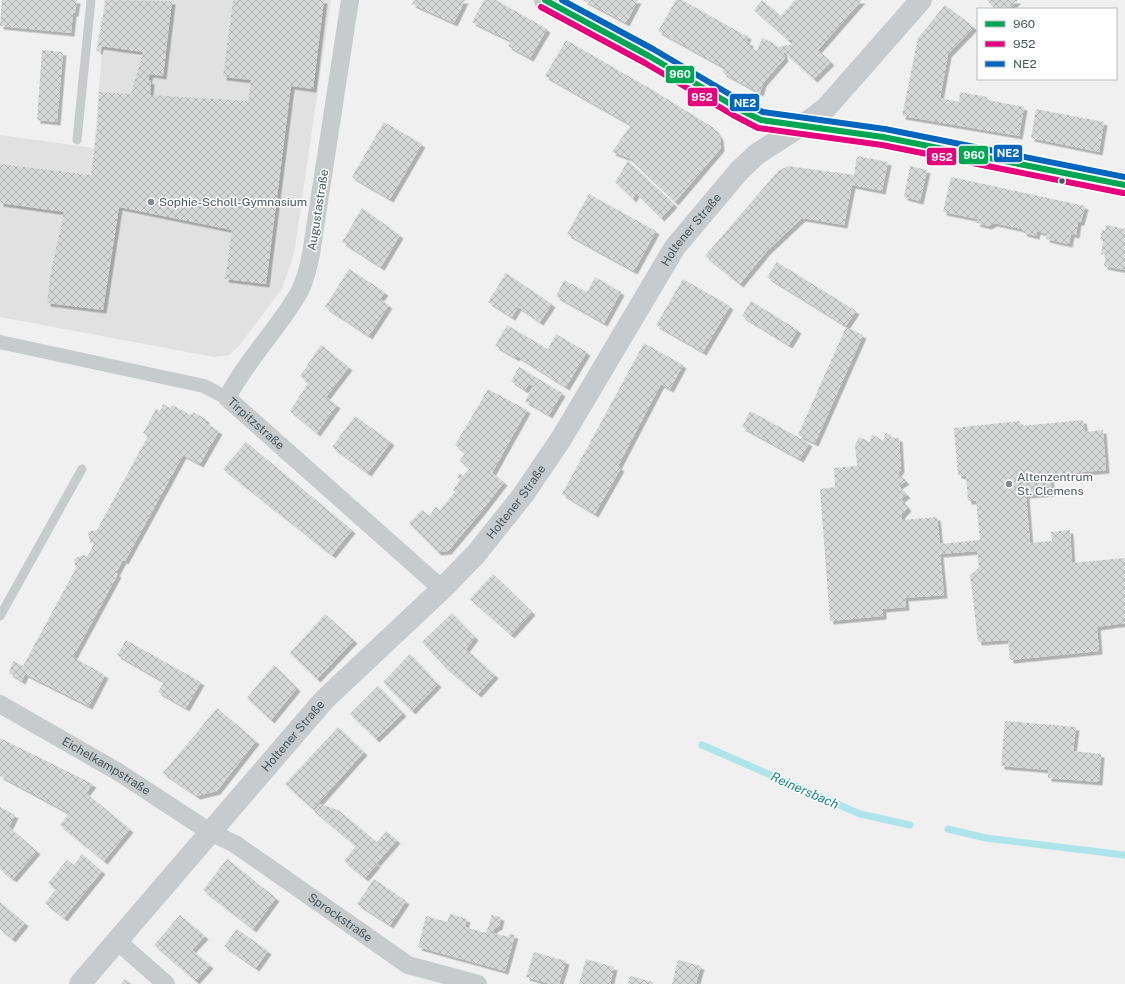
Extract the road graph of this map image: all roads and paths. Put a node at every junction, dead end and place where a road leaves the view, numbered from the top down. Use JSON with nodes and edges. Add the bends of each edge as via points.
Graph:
{"nodes":[{"id":1,"x":91,"y":0,"type":"edge"},
{"id":2,"x":350,"y":0,"type":"edge"},
{"id":3,"x":545,"y":0,"type":"edge"},
{"id":4,"x":921,"y":0,"type":"edge"},
{"id":5,"x":800,"y":127,"type":"junction"},
{"id":6,"x":77,"y":140,"type":"dead end"},
{"id":7,"x":1125,"y":185,"type":"edge"},
{"id":8,"x":0,"y":342,"type":"edge"},
{"id":9,"x":227,"y":398,"type":"junction"},
{"id":10,"x":82,"y":469,"type":"dead end"},
{"id":11,"x":442,"y":589,"type":"junction"},
{"id":12,"x":0,"y":616,"type":"edge"},
{"id":13,"x":0,"y":704,"type":"edge"},
{"id":14,"x":210,"y":832,"type":"junction"},
{"id":15,"x":116,"y":940,"type":"junction"},
{"id":16,"x":80,"y":984,"type":"edge"},
{"id":17,"x":166,"y":984,"type":"edge"},
{"id":18,"x":478,"y":984,"type":"edge"}],
"edges":[{"from":1,"to":6,"type":"lane"},
{"from":2,"to":9,"type":"street","name":"Augustastraße","via":[[306,275],[298,295],[239,375]]},
{"from":3,"to":5,"type":"street","via":[[760,120]]},
{"from":4,"to":5,"type":"main road","name":"Holtener Straße","via":[[826,108]]},
{"from":5,"to":7,"type":"main road","via":[[851,131]]},
{"from":5,"to":11,"type":"main road","name":"Holtener Straße","via":[[748,162],[675,247],[561,439],[523,495],[476,554]]},
{"from":8,"to":9,"type":"street","name":"Tirpitzstraße","via":[[204,386]]},
{"from":9,"to":11,"type":"street","name":"Tirpitzstraße"},
{"from":10,"to":12,"type":"lane"},
{"from":11,"to":14,"type":"main road","name":"Holtener Straße","via":[[324,700]]},
{"from":13,"to":14,"type":"street","name":"Eichelkampstraße","via":[[120,773]]},
{"from":14,"to":15,"type":"main road","name":"Holtener Straße"},
{"from":14,"to":18,"type":"street","name":"Sprockstraße","via":[[235,844],[408,966]]},
{"from":15,"to":16,"type":"main road","name":"Holtener Straße"},
{"from":15,"to":17,"type":"street"}]}
